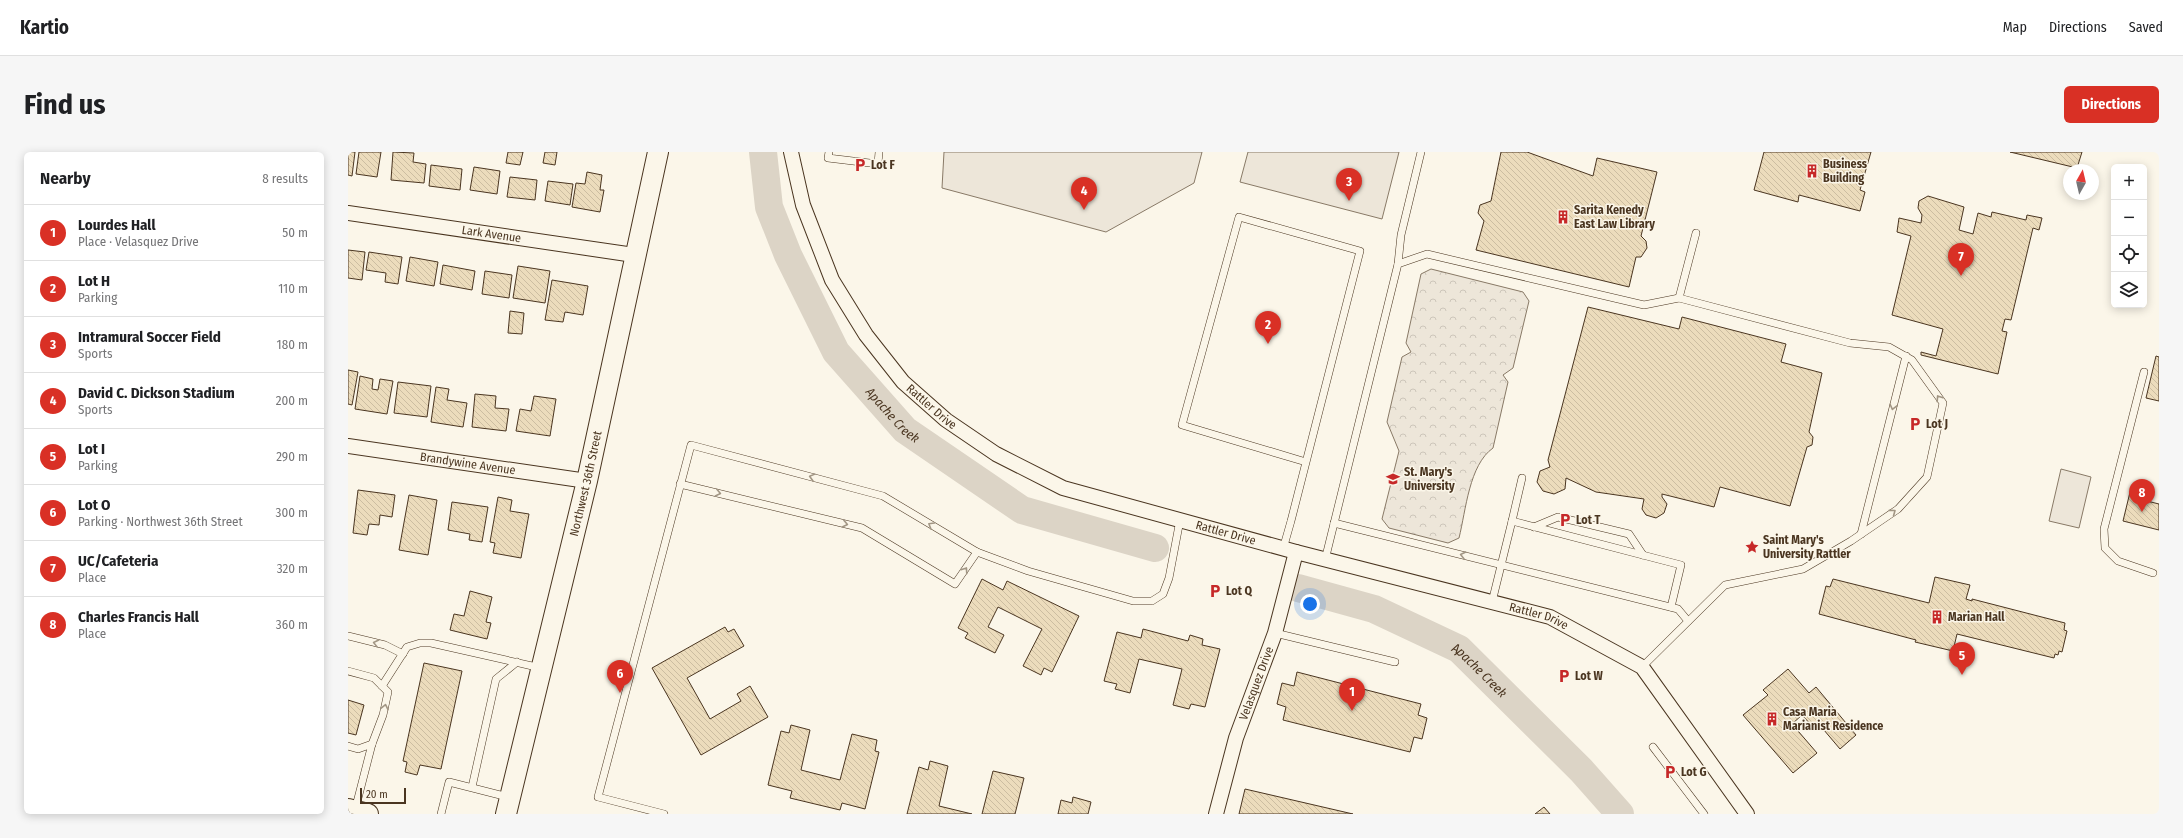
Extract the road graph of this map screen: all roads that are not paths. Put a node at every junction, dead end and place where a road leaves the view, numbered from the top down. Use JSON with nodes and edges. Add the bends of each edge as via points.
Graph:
{"nodes":[{"id":1,"x":658,"y":152,"type":"edge"},
{"id":2,"x":791,"y":152,"type":"edge"},
{"id":3,"x":829,"y":152,"type":"edge"},
{"id":4,"x":879,"y":152,"type":"edge"},
{"id":5,"x":1422,"y":152,"type":"edge"},
{"id":6,"x":348,"y":213,"type":"edge"},
{"id":7,"x":1696,"y":233,"type":"dead end"},
{"id":8,"x":634,"y":255,"type":"junction"},
{"id":9,"x":1398,"y":264,"type":"junction"},
{"id":10,"x":1679,"y":298,"type":"junction"},
{"id":11,"x":1906,"y":356,"type":"junction"},
{"id":12,"x":2144,"y":372,"type":"dead end"},
{"id":13,"x":348,"y":446,"type":"edge"},
{"id":14,"x":1306,"y":462,"type":"junction"},
{"id":15,"x":1522,"y":478,"type":"dead end"},
{"id":16,"x":587,"y":482,"type":"junction"},
{"id":17,"x":680,"y":484,"type":"junction"},
{"id":18,"x":1180,"y":520,"type":"junction"},
{"id":19,"x":1512,"y":521,"type":"junction"},
{"id":20,"x":1334,"y":523,"type":"junction"},
{"id":21,"x":1534,"y":527,"type":"junction"},
{"id":22,"x":1861,"y":534,"type":"junction"},
{"id":23,"x":1290,"y":550,"type":"junction"},
{"id":24,"x":977,"y":552,"type":"junction"},
{"id":25,"x":1643,"y":555,"type":"junction"},
{"id":26,"x":1325,"y":560,"type":"junction"},
{"id":27,"x":1501,"y":564,"type":"junction"},
{"id":28,"x":2153,"y":573,"type":"dead end"},
{"id":29,"x":1492,"y":602,"type":"junction"},
{"id":30,"x":1671,"y":607,"type":"junction"},
{"id":31,"x":1688,"y":621,"type":"junction"},
{"id":32,"x":1275,"y":632,"type":"junction"},
{"id":33,"x":348,"y":636,"type":"edge"},
{"id":34,"x":403,"y":654,"type":"junction"},
{"id":35,"x":517,"y":662,"type":"junction"},
{"id":36,"x":1395,"y":662,"type":"dead end"},
{"id":37,"x":1642,"y":667,"type":"junction"},
{"id":38,"x":543,"y":669,"type":"junction"},
{"id":39,"x":348,"y":671,"type":"edge"},
{"id":40,"x":382,"y":686,"type":"junction"},
{"id":41,"x":372,"y":744,"type":"junction"},
{"id":42,"x":348,"y":746,"type":"edge"},
{"id":43,"x":1653,"y":747,"type":"dead end"},
{"id":44,"x":472,"y":787,"type":"junction"},
{"id":45,"x":508,"y":806,"type":"edge"},
{"id":46,"x":357,"y":811,"type":"edge"},
{"id":47,"x":440,"y":814,"type":"edge"},
{"id":48,"x":664,"y":814,"type":"edge"},
{"id":49,"x":1216,"y":814,"type":"edge"},
{"id":50,"x":1704,"y":814,"type":"edge"},
{"id":51,"x":1747,"y":814,"type":"edge"}],
"edges":[{"from":1,"to":8,"type":"main road","name":"Northwest 36th Street"},
{"from":2,"to":18,"type":"street","name":"Rattler Drive","via":[[803,205],[832,280],[866,335],[903,382],[946,420],[996,454],[1063,488]]},
{"from":3,"to":4,"type":"lane","via":[[828,158],[878,164]]},
{"from":5,"to":9,"type":"lane","via":[[1401,235]]},
{"from":6,"to":8,"type":"street","name":"Lark Avenue"},
{"from":7,"to":10,"type":"lane"},
{"from":8,"to":16,"type":"main road","name":"Northwest 36th Street"},
{"from":9,"to":10,"type":"lane","via":[[1427,254],[1644,305]]},
{"from":9,"to":20,"type":"lane"},
{"from":10,"to":11,"type":"lane","via":[[1850,342],[1889,347]]},
{"from":11,"to":22,"type":"lane","one_way":true},
{"from":22,"to":11,"type":"lane","one_way":true,"via":[[1898,509],[1927,477],[1943,403],[1912,360]]},
{"from":12,"to":28,"type":"lane","via":[[2104,529],[2105,548],[2118,562]]},
{"from":13,"to":16,"type":"street","name":"Brandywine Avenue"},
{"from":14,"to":14,"type":"lane","via":[[1360,251],[1239,217],[1182,425]]},
{"from":14,"to":23,"type":"lane"},
{"from":15,"to":19,"type":"lane"},
{"from":16,"to":38,"type":"main road","name":"Northwest 36th Street"},
{"from":17,"to":24,"type":"lane","one_way":true,"via":[[862,528],[955,584]]},
{"from":24,"to":17,"type":"lane","one_way":true,"via":[[883,496],[691,445]]},
{"from":17,"to":48,"type":"lane","via":[[598,797]]},
{"from":18,"to":23,"type":"street","name":"Rattler Drive"},
{"from":18,"to":24,"type":"lane","via":[[1169,578],[1163,594],[1152,601],[1133,601]]},
{"from":19,"to":21,"type":"lane"},
{"from":19,"to":27,"type":"lane"},
{"from":20,"to":26,"type":"lane"},
{"from":27,"to":20,"type":"lane","one_way":true},
{"from":21,"to":25,"type":"lane"},
{"from":21,"to":25,"type":"lane","via":[[1558,516],[1629,534]]},
{"from":22,"to":31,"type":"lane","via":[[1803,569],[1725,585]]},
{"from":23,"to":26,"type":"street","name":"Rattler Drive"},
{"from":23,"to":32,"type":"street","name":"Velasquez Drive"},
{"from":25,"to":30,"type":"lane","via":[[1681,565]]},
{"from":26,"to":29,"type":"street","name":"Rattler Drive"},
{"from":27,"to":29,"type":"lane"},
{"from":27,"to":30,"type":"lane"},
{"from":29,"to":37,"type":"street","name":"Rattler Drive","via":[[1550,617]]},
{"from":30,"to":31,"type":"lane","via":[[1678,609]]},
{"from":31,"to":37,"type":"lane"},
{"from":32,"to":36,"type":"lane"},
{"from":32,"to":49,"type":"street","name":"Velasquez Drive","via":[[1236,738]]},
{"from":34,"to":33,"type":"lane","one_way":true,"via":[[385,645]]},
{"from":34,"to":35,"type":"lane","via":[[407,647],[431,643]]},
{"from":34,"to":40,"type":"lane"},
{"from":35,"to":38,"type":"lane"},
{"from":35,"to":44,"type":"lane","via":[[496,679]]},
{"from":37,"to":51,"type":"street","name":"Rattler Drive"},
{"from":38,"to":45,"type":"main road","name":"Northwest 36th Street"},
{"from":39,"to":40,"type":"lane","via":[[374,678]]},
{"from":41,"to":40,"type":"lane","one_way":true,"via":[[383,716],[388,692]]},
{"from":41,"to":42,"type":"lane","via":[[358,749]]},
{"from":41,"to":46,"type":"lane"},
{"from":43,"to":50,"type":"lane"},
{"from":44,"to":45,"type":"lane"},
{"from":44,"to":47,"type":"lane","via":[[449,782]]}]}
